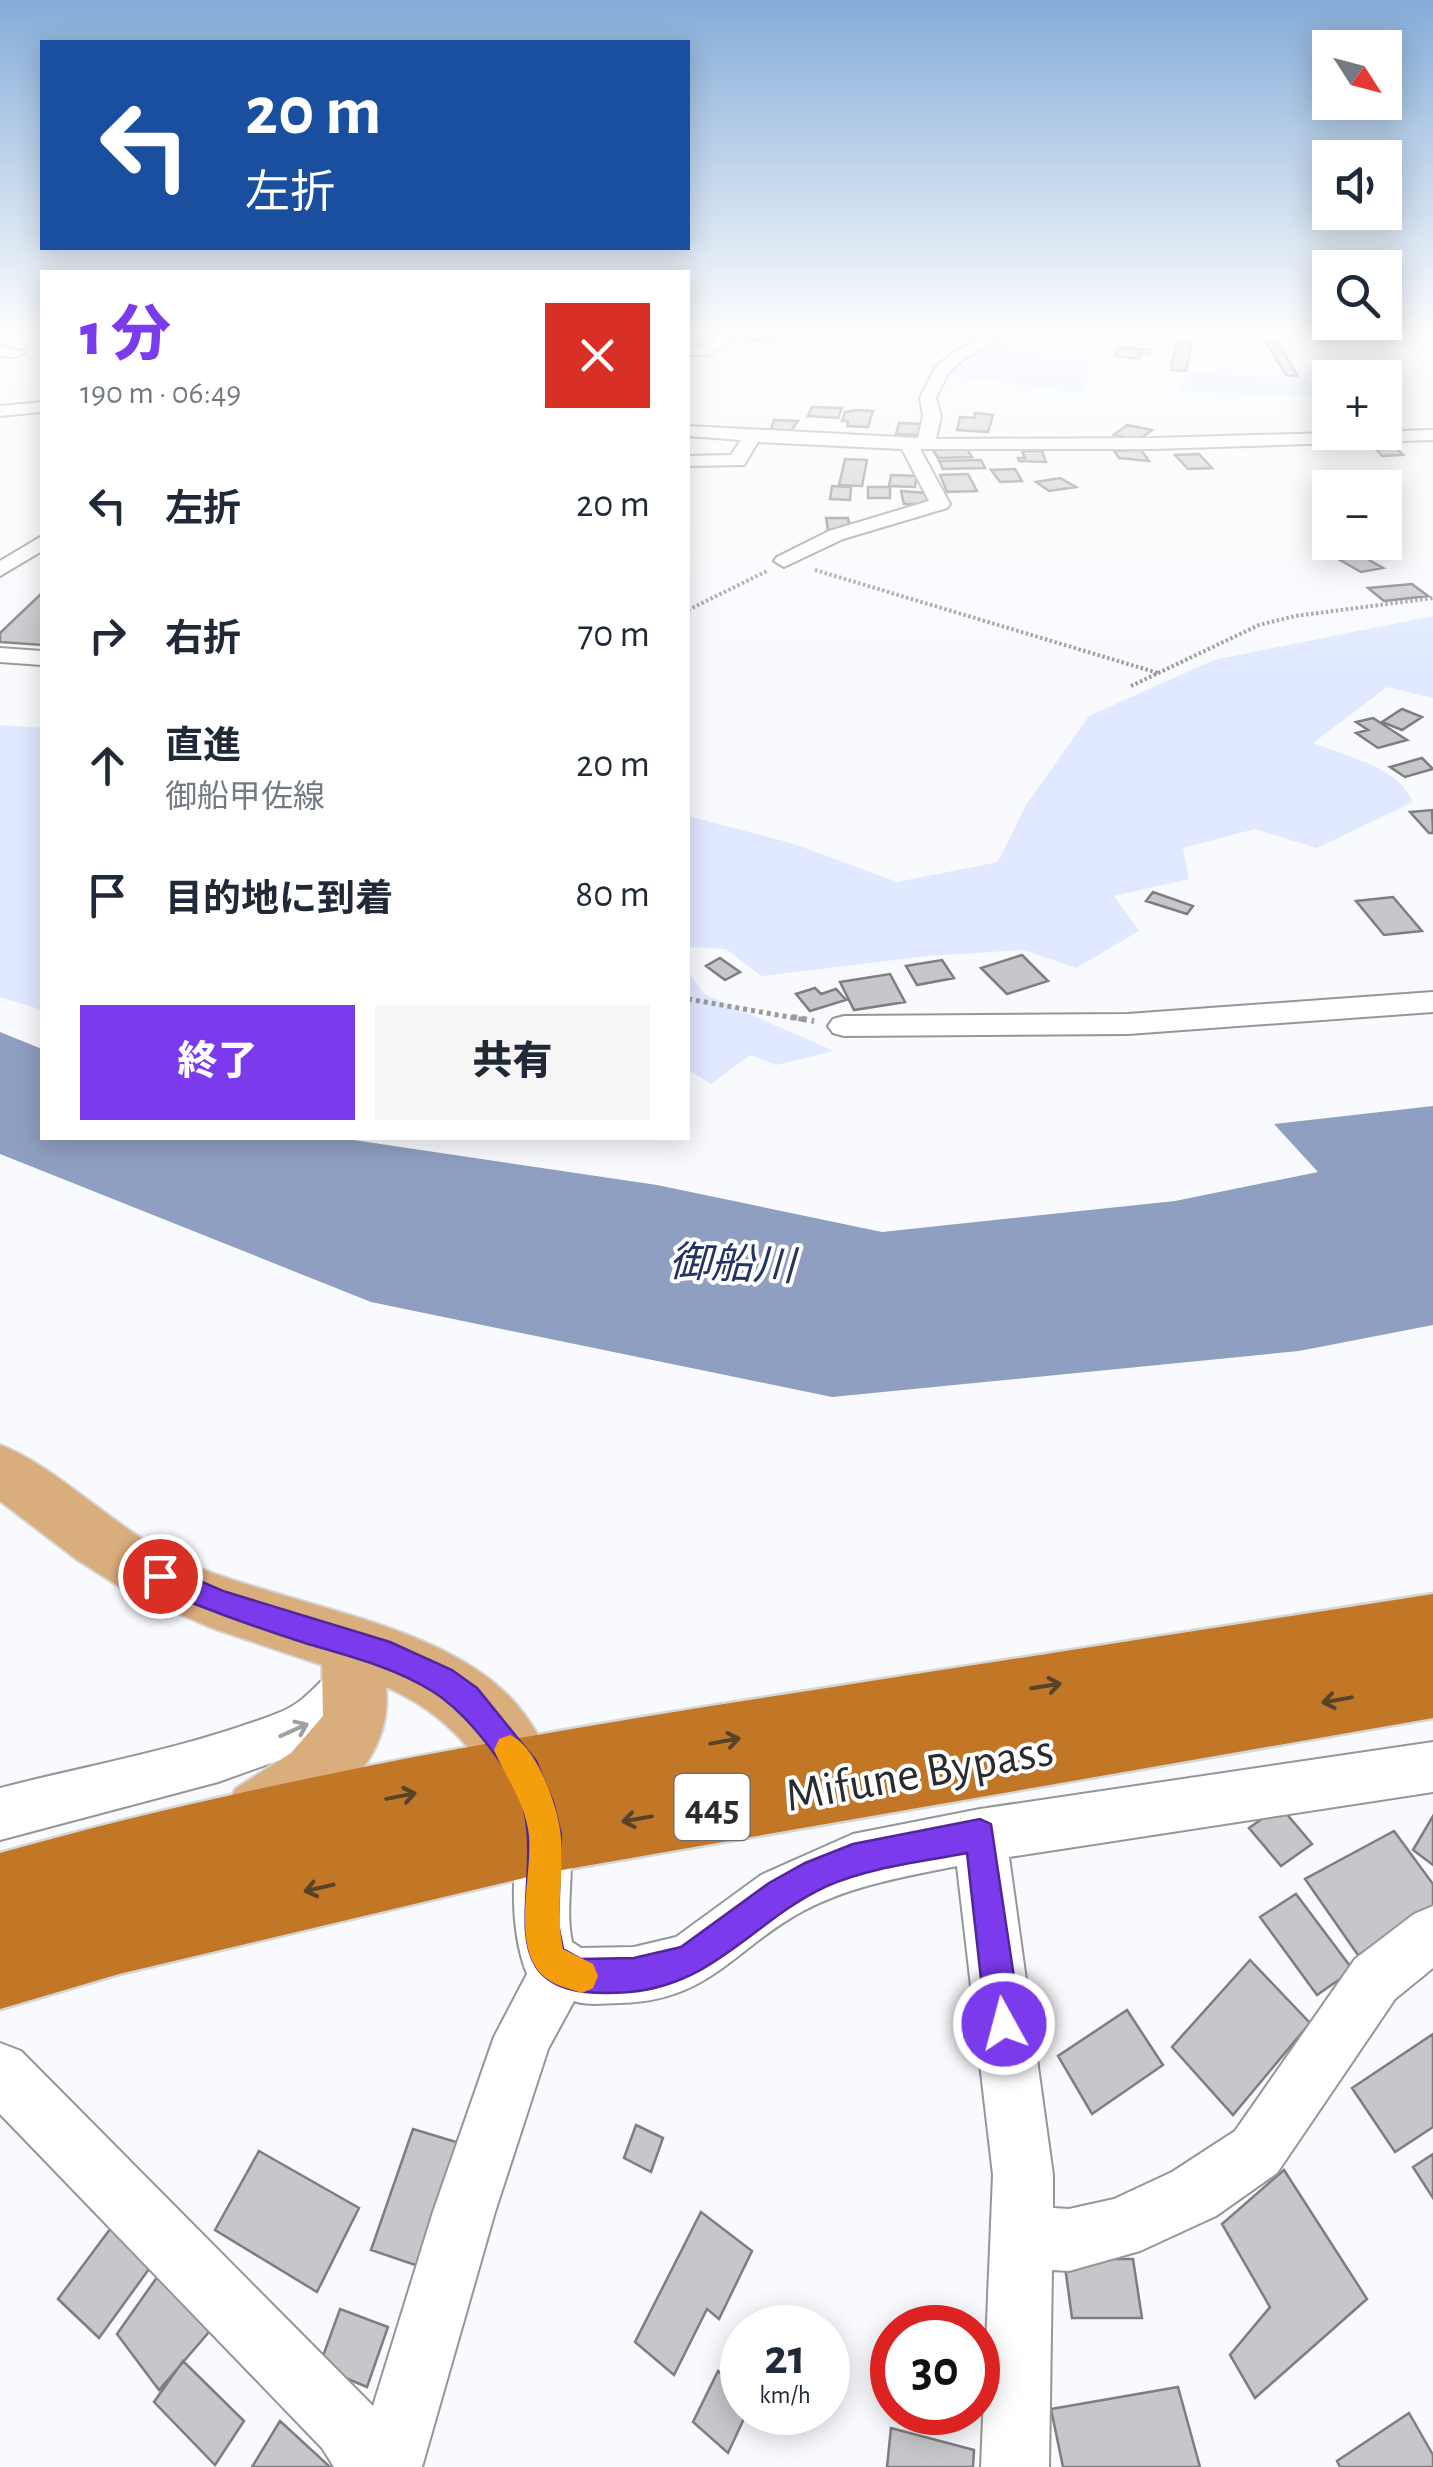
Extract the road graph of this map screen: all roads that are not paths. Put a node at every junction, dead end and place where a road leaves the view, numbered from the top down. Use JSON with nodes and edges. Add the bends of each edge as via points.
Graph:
{"nodes":[{"id":1,"x":746,"y":446,"type":"edge"},
{"id":2,"x":917,"y":446,"type":"edge"},
{"id":3,"x":690,"y":461,"type":"edge"},
{"id":4,"x":40,"y":543,"type":"edge"},
{"id":5,"x":784,"y":561,"type":"road end"},
{"id":6,"x":0,"y":570,"type":"edge"},
{"id":7,"x":0,"y":655,"type":"edge"},
{"id":8,"x":40,"y":658,"type":"edge"},
{"id":9,"x":1433,"y":1002,"type":"edge"},
{"id":10,"x":844,"y":1026,"type":"road end"},
{"id":11,"x":0,"y":1469,"type":"edge"},
{"id":12,"x":1433,"y":1626,"type":"edge"},
{"id":13,"x":352,"y":1662,"type":"junction"},
{"id":14,"x":1433,"y":1684,"type":"edge"},
{"id":15,"x":1433,"y":1767,"type":"edge"},
{"id":16,"x":535,"y":1804,"type":"junction"},
{"id":17,"x":0,"y":1814,"type":"edge"},
{"id":18,"x":980,"y":1835,"type":"junction"},
{"id":19,"x":123,"y":1861,"type":"junction"},
{"id":20,"x":0,"y":1892,"type":"edge"},
{"id":21,"x":1433,"y":1933,"type":"edge"},
{"id":22,"x":0,"y":1968,"type":"edge"},
{"id":23,"x":560,"y":1969,"type":"junction"},
{"id":24,"x":0,"y":2072,"type":"edge"},
{"id":25,"x":1020,"y":2237,"type":"junction"},
{"id":26,"x":372,"y":2467,"type":"edge"},
{"id":27,"x":388,"y":2467,"type":"edge"},
{"id":28,"x":1015,"y":2467,"type":"edge"}],
"edges":[{"from":1,"to":3,"type":"street","via":[[737,461]]},
{"from":2,"to":5,"type":"street","via":[[940,504],[814,543]]},
{"from":4,"to":6,"type":"street"},
{"from":7,"to":8,"type":"street"},
{"from":9,"to":10,"type":"street","via":[[1128,1024]]},
{"from":11,"to":13,"type":"main road","via":[[130,1563]]},
{"from":16,"to":12,"type":"highway","name":"Mifune Bypass","number":"445","one_way":true},
{"from":13,"to":16,"type":"main road","via":[[390,1656],[442,1680],[484,1717]]},
{"from":17,"to":13,"type":"street","one_way":true,"via":[[290,1734],[346,1694]]},
{"from":13,"to":19,"type":"main road","via":[[355,1719],[344,1742],[292,1796]]},
{"from":14,"to":16,"type":"highway","name":"Mifune Bypass","number":"445","one_way":true},
{"from":15,"to":18,"type":"street"},
{"from":19,"to":16,"type":"highway","name":"Mifune Bypass","number":"445","one_way":true,"via":[[371,1802]]},
{"from":16,"to":22,"type":"highway","name":"Mifune Bypass","number":"445","one_way":true},
{"from":16,"to":23,"type":"street","via":[[541,1924],[548,1958]]},
{"from":18,"to":23,"type":"street","via":[[853,1860],[816,1874],[689,1962],[634,1975],[581,1976]]},
{"from":18,"to":25,"type":"street","via":[[1023,2175]]},
{"from":19,"to":20,"type":"highway","name":"Mifune Bypass","number":"445"},
{"from":21,"to":25,"type":"street","via":[[1375,1979],[1256,2152],[1194,2194],[1118,2228],[1068,2240]]},
{"from":23,"to":27,"type":"street","via":[[523,2037]]},
{"from":24,"to":26,"type":"street","via":[[346,2424]]},
{"from":25,"to":28,"type":"street"}]}
